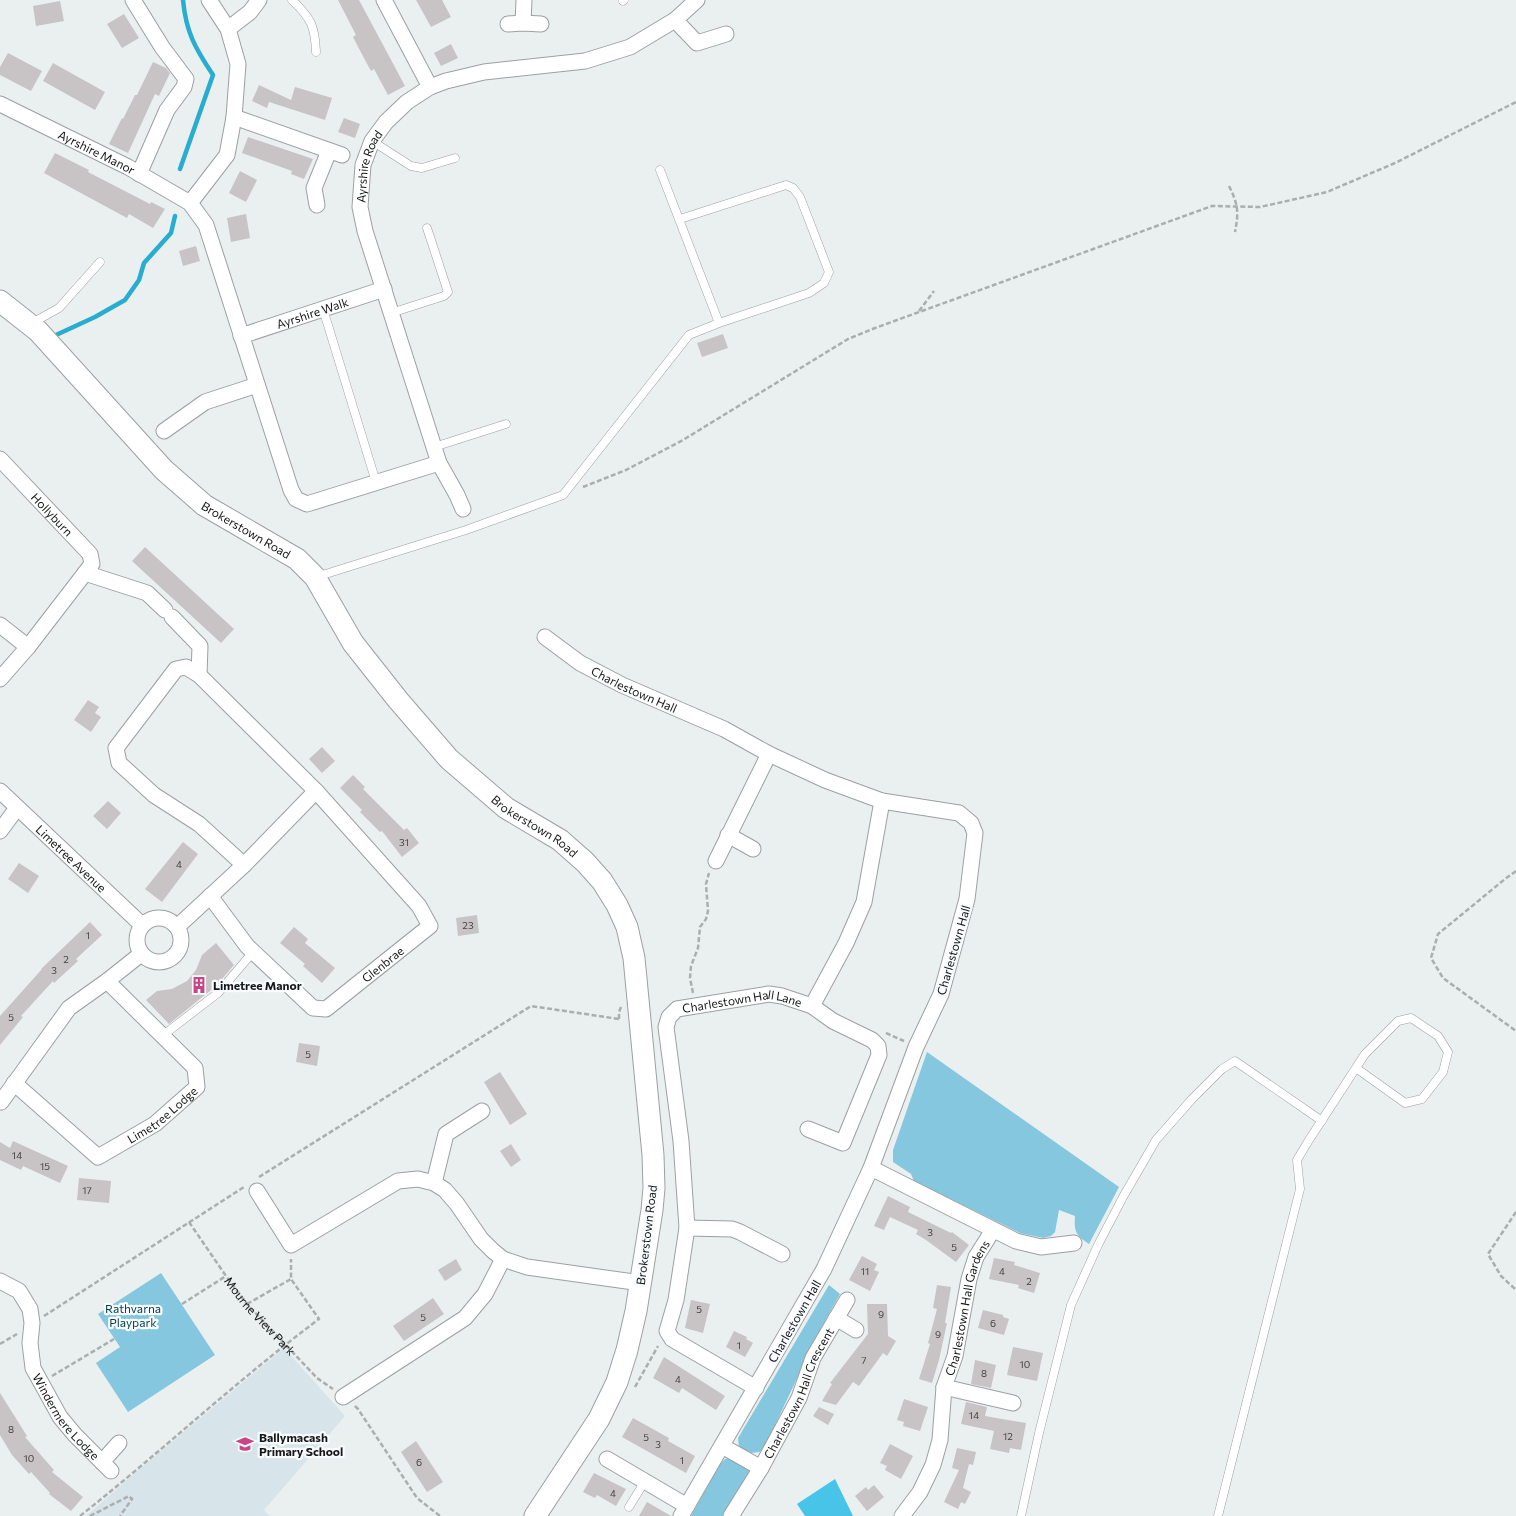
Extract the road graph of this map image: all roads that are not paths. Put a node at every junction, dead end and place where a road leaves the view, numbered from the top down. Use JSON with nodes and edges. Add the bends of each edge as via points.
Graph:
{"nodes":[{"id":1,"x":133,"y":0,"type":"edge"},
{"id":2,"x":209,"y":0,"type":"edge"},
{"id":3,"x":259,"y":0,"type":"edge"},
{"id":4,"x":292,"y":0,"type":"edge"},
{"id":5,"x":384,"y":0,"type":"edge"},
{"id":6,"x":524,"y":0,"type":"edge"},
{"id":7,"x":697,"y":0,"type":"edge"},
{"id":8,"x":675,"y":20,"type":"junction"},
{"id":9,"x":541,"y":24,"type":"dead end"},
{"id":10,"x":228,"y":29,"type":"junction"},
{"id":11,"x":726,"y":34,"type":"dead end"},
{"id":12,"x":316,"y":52,"type":"dead end"},
{"id":13,"x":430,"y":87,"type":"junction"},
{"id":14,"x":0,"y":104,"type":"edge"},
{"id":15,"x":234,"y":117,"type":"junction"},
{"id":16,"x":372,"y":141,"type":"junction"},
{"id":17,"x":455,"y":158,"type":"dead end"},
{"id":18,"x":660,"y":170,"type":"dead end"},
{"id":19,"x":139,"y":174,"type":"junction"},
{"id":20,"x":190,"y":203,"type":"junction"},
{"id":21,"x":316,"y":205,"type":"dead end"},
{"id":22,"x":680,"y":219,"type":"junction"},
{"id":23,"x":427,"y":228,"type":"dead end"},
{"id":24,"x":100,"y":262,"type":"dead end"},
{"id":25,"x":384,"y":289,"type":"junction"},
{"id":26,"x":0,"y":301,"type":"edge"},
{"id":27,"x":323,"y":309,"type":"junction"},
{"id":28,"x":391,"y":313,"type":"junction"},
{"id":29,"x":719,"y":323,"type":"junction"},
{"id":30,"x":30,"y":324,"type":"junction"},
{"id":31,"x":242,"y":336,"type":"junction"},
{"id":32,"x":257,"y":385,"type":"junction"},
{"id":33,"x":506,"y":424,"type":"dead end"},
{"id":34,"x":164,"y":430,"type":"dead end"},
{"id":35,"x":434,"y":447,"type":"junction"},
{"id":36,"x":0,"y":459,"type":"edge"},
{"id":37,"x":439,"y":463,"type":"junction"},
{"id":38,"x":376,"y":482,"type":"junction"},
{"id":39,"x":463,"y":509,"type":"dead end"},
{"id":40,"x":85,"y":574,"type":"junction"},
{"id":41,"x":315,"y":578,"type":"junction"},
{"id":42,"x":0,"y":625,"type":"edge"},
{"id":43,"x":545,"y":637,"type":"dead end"},
{"id":44,"x":28,"y":647,"type":"junction"},
{"id":45,"x":199,"y":676,"type":"junction"},
{"id":46,"x":0,"y":679,"type":"edge"},
{"id":47,"x":769,"y":754,"type":"junction"},
{"id":48,"x":0,"y":791,"type":"edge"},
{"id":49,"x":316,"y":791,"type":"junction"},
{"id":50,"x":882,"y":801,"type":"junction"},
{"id":51,"x":17,"y":808,"type":"junction"},
{"id":52,"x":0,"y":831,"type":"edge"},
{"id":53,"x":728,"y":835,"type":"junction"},
{"id":54,"x":753,"y":849,"type":"dead end"},
{"id":55,"x":716,"y":861,"type":"road end"},
{"id":56,"x":244,"y":865,"type":"junction"},
{"id":57,"x":210,"y":896,"type":"junction"},
{"id":58,"x":142,"y":925,"type":"junction"},
{"id":59,"x":177,"y":927,"type":"junction"},
{"id":60,"x":253,"y":952,"type":"junction"},
{"id":61,"x":141,"y":954,"type":"junction"},
{"id":62,"x":107,"y":981,"type":"junction"},
{"id":63,"x":812,"y":1006,"type":"junction"},
{"id":64,"x":162,"y":1036,"type":"junction"},
{"id":65,"x":1356,"y":1068,"type":"junction"},
{"id":66,"x":14,"y":1083,"type":"junction"},
{"id":67,"x":1,"y":1102,"type":"edge"},
{"id":68,"x":482,"y":1111,"type":"dead end"},
{"id":69,"x":1322,"y":1121,"type":"junction"},
{"id":70,"x":808,"y":1129,"type":"dead end"},
{"id":71,"x":871,"y":1168,"type":"junction"},
{"id":72,"x":434,"y":1183,"type":"junction"},
{"id":73,"x":256,"y":1184,"type":"road end"},
{"id":74,"x":686,"y":1228,"type":"junction"},
{"id":75,"x":993,"y":1230,"type":"junction"},
{"id":76,"x":1074,"y":1243,"type":"dead end"},
{"id":77,"x":782,"y":1254,"type":"dead end"},
{"id":78,"x":503,"y":1260,"type":"junction"},
{"id":79,"x":0,"y":1281,"type":"edge"},
{"id":80,"x":641,"y":1283,"type":"junction"},
{"id":81,"x":846,"y":1300,"type":"dead end"},
{"id":82,"x":836,"y":1318,"type":"junction"},
{"id":83,"x":856,"y":1330,"type":"dead end"},
{"id":84,"x":944,"y":1387,"type":"junction"},
{"id":85,"x":756,"y":1388,"type":"junction"},
{"id":86,"x":343,"y":1397,"type":"road end"},
{"id":87,"x":1012,"y":1403,"type":"dead end"},
{"id":88,"x":119,"y":1443,"type":"dead end"},
{"id":89,"x":722,"y":1446,"type":"junction"},
{"id":90,"x":607,"y":1459,"type":"dead end"},
{"id":91,"x":761,"y":1468,"type":"junction"},
{"id":92,"x":645,"y":1481,"type":"junction"},
{"id":93,"x":629,"y":1507,"type":"dead end"},
{"id":94,"x":684,"y":1511,"type":"edge"},
{"id":95,"x":535,"y":1516,"type":"edge"},
{"id":96,"x":731,"y":1516,"type":"edge"},
{"id":97,"x":902,"y":1516,"type":"edge"},
{"id":98,"x":1021,"y":1516,"type":"edge"},
{"id":99,"x":1218,"y":1516,"type":"edge"}],
"edges":[{"from":1,"to":19,"type":"street","via":[[186,79],[167,110]]},
{"from":2,"to":10,"type":"street"},
{"from":3,"to":10,"type":"street","via":[[250,12]]},
{"from":4,"to":12,"type":"lane","via":[[305,12],[316,33]]},
{"from":5,"to":13,"type":"street"},
{"from":6,"to":9,"type":"street","via":[[515,23]]},
{"from":7,"to":8,"type":"street","name":"Ayrshire Road"},
{"from":8,"to":11,"type":"street","via":[[697,43]]},
{"from":8,"to":13,"type":"street","name":"Ayrshire Road","via":[[630,47],[585,61],[484,72]]},
{"from":10,"to":15,"type":"street","via":[[238,64]]},
{"from":13,"to":16,"type":"street","name":"Ayrshire Road","via":[[407,102]]},
{"from":14,"to":19,"type":"street","name":"Ayrshire Manor"},
{"from":15,"to":20,"type":"street","via":[[227,155]]},
{"from":15,"to":21,"type":"street","via":[[335,153],[314,188]]},
{"from":16,"to":17,"type":"lane","via":[[411,166],[422,168]]},
{"from":16,"to":25,"type":"street","name":"Ayrshire Road","via":[[363,165],[360,207]]},
{"from":18,"to":22,"type":"lane"},
{"from":19,"to":20,"type":"street","name":"Ayrshire Manor"},
{"from":20,"to":31,"type":"street","via":[[206,225]]},
{"from":22,"to":29,"type":"lane"},
{"from":22,"to":29,"type":"lane","via":[[786,185],[800,196],[829,272],[824,283],[809,294]]},
{"from":23,"to":28,"type":"lane","via":[[448,292]]},
{"from":24,"to":30,"type":"lane","via":[[59,308]]},
{"from":25,"to":27,"type":"street","name":"Ayrshire Walk"},
{"from":25,"to":28,"type":"street","name":"Ayrshire Road"},
{"from":26,"to":30,"type":"street","name":"Brokerstown Road"},
{"from":27,"to":31,"type":"street","name":"Ayrshire Walk"},
{"from":27,"to":38,"type":"lane"},
{"from":28,"to":35,"type":"street","name":"Ayrshire Road"},
{"from":29,"to":41,"type":"lane","via":[[688,335],[563,495]]},
{"from":30,"to":41,"type":"street","name":"Brokerstown Road","via":[[164,470],[204,505],[297,559]]},
{"from":31,"to":32,"type":"street"},
{"from":32,"to":34,"type":"street","via":[[205,402]]},
{"from":32,"to":38,"type":"street","via":[[290,490],[296,499],[307,504]]},
{"from":33,"to":35,"type":"lane"},
{"from":35,"to":37,"type":"street","name":"Ayrshire Road"},
{"from":36,"to":40,"type":"street","name":"Hollyburn","via":[[90,554],[92,564]]},
{"from":37,"to":38,"type":"street"},
{"from":37,"to":39,"type":"street","name":"Ayrshire Road"},
{"from":40,"to":44,"type":"street","name":"Hollyburn"},
{"from":40,"to":45,"type":"street","via":[[147,593],[200,646]]},
{"from":41,"to":80,"type":"street","name":"Brokerstown Road","via":[[353,643],[449,759],[506,808],[560,840],[602,881],[617,905],[627,927],[634,958],[652,1155],[653,1196]]},
{"from":42,"to":44,"type":"street"},
{"from":43,"to":47,"type":"street","name":"Charlestown Hall","via":[[580,663],[622,685],[724,729]]},
{"from":44,"to":46,"type":"street","name":"Hollyburn"},
{"from":45,"to":49,"type":"street","name":"Glenbrae"},
{"from":45,"to":56,"type":"street","name":"Glenbrae","via":[[186,667],[176,669],[116,748],[119,763],[154,796],[199,824]]},
{"from":47,"to":50,"type":"street","name":"Charlestown Hall","via":[[825,780]]},
{"from":47,"to":53,"type":"street"},
{"from":48,"to":51,"type":"street","name":"Limetree Avenue"},
{"from":49,"to":56,"type":"street"},
{"from":49,"to":60,"type":"street","name":"Glenbrae","via":[[419,906],[430,926],[326,1009],[313,1008]]},
{"from":50,"to":63,"type":"street","via":[[864,902]]},
{"from":50,"to":71,"type":"street","name":"Charlestown Hall","via":[[959,813],[971,823],[975,833],[965,909],[941,994],[916,1047]]},
{"from":51,"to":52,"type":"street"},
{"from":51,"to":58,"type":"street","name":"Limetree Avenue"},
{"from":53,"to":54,"type":"street"},
{"from":53,"to":55,"type":"street"},
{"from":56,"to":57,"type":"street"},
{"from":57,"to":59,"type":"street"},
{"from":57,"to":60,"type":"street","name":"Glenbrae"},
{"from":58,"to":59,"type":"street","via":[[160,918],[173,922]]},
{"from":58,"to":61,"type":"street","via":[[137,939]]},
{"from":59,"to":61,"type":"street","via":[[182,940],[173,958],[160,963]]},
{"from":60,"to":64,"type":"lane","via":[[218,993]]},
{"from":61,"to":62,"type":"street"},
{"from":62,"to":64,"type":"street","name":"Limetree Lodge"},
{"from":62,"to":66,"type":"street","via":[[69,1008]]},
{"from":63,"to":70,"type":"street","name":"Charlestown Hall Lane","via":[[833,1021],[872,1040],[878,1046],[879,1055],[843,1143]]},
{"from":63,"to":74,"type":"street","name":"Charlestown Hall Lane","via":[[769,994],[677,1009],[669,1017],[666,1027],[681,1141]]},
{"from":64,"to":66,"type":"street","name":"Limetree Lodge","via":[[195,1068],[197,1087],[155,1124],[98,1157]]},
{"from":65,"to":65,"type":"lane","via":[[1398,1021],[1411,1018],[1438,1036],[1448,1052],[1443,1072],[1422,1099],[1405,1103]]},
{"from":65,"to":69,"type":"lane"},
{"from":66,"to":67,"type":"street"},
{"from":68,"to":72,"type":"street","via":[[446,1134]]},
{"from":69,"to":98,"type":"lane","via":[[1235,1061],[1222,1069],[1156,1140],[1098,1245],[1071,1305]]},
{"from":69,"to":99,"type":"lane","via":[[1297,1160],[1300,1189]]},
{"from":71,"to":75,"type":"street","name":"Charlestown Hall Gardens"},
{"from":71,"to":85,"type":"street","name":"Charlestown Hall","via":[[824,1269]]},
{"from":72,"to":73,"type":"street","via":[[418,1179],[398,1181],[290,1245]]},
{"from":72,"to":78,"type":"street","via":[[445,1190],[481,1239]]},
{"from":74,"to":77,"type":"street","via":[[740,1232]]},
{"from":74,"to":85,"type":"street","name":"Charlestown Hall Lane","via":[[676,1300],[667,1331],[672,1339]]},
{"from":75,"to":76,"type":"street","name":"Charlestown Hall Gardens","via":[[1016,1241],[1041,1247]]},
{"from":75,"to":84,"type":"street","name":"Charlestown Hall Gardens","via":[[976,1258],[969,1279],[955,1356]]},
{"from":78,"to":80,"type":"street","via":[[527,1267]]},
{"from":78,"to":86,"type":"street","via":[[486,1294],[465,1318]]},
{"from":79,"to":88,"type":"street","name":"Windermere Lodge","via":[[19,1291],[30,1308],[33,1368],[60,1418],[106,1467]]},
{"from":80,"to":95,"type":"street","name":"Brokerstown Road","via":[[618,1382],[599,1419]]},
{"from":81,"to":82,"type":"street","name":"Charlestown Hall Crescent"},
{"from":82,"to":83,"type":"street","name":"Charlestown Hall Crescent"},
{"from":82,"to":91,"type":"street","name":"Charlestown Hall Crescent","via":[[814,1358],[799,1398]]},
{"from":84,"to":87,"type":"street","name":"Charlestown Hall Gardens"},
{"from":84,"to":97,"type":"street","name":"Charlestown Hall Gardens","via":[[940,1440],[933,1465],[920,1492]]},
{"from":85,"to":89,"type":"street","name":"Charlestown Hall"},
{"from":89,"to":91,"type":"street","name":"Charlestown Hall Crescent"},
{"from":89,"to":94,"type":"street","name":"Charlestown Hall"},
{"from":90,"to":92,"type":"street"},
{"from":91,"to":96,"type":"street","name":"Charlestown Hall Crescent"},
{"from":92,"to":93,"type":"lane"},
{"from":92,"to":94,"type":"street"}]}
